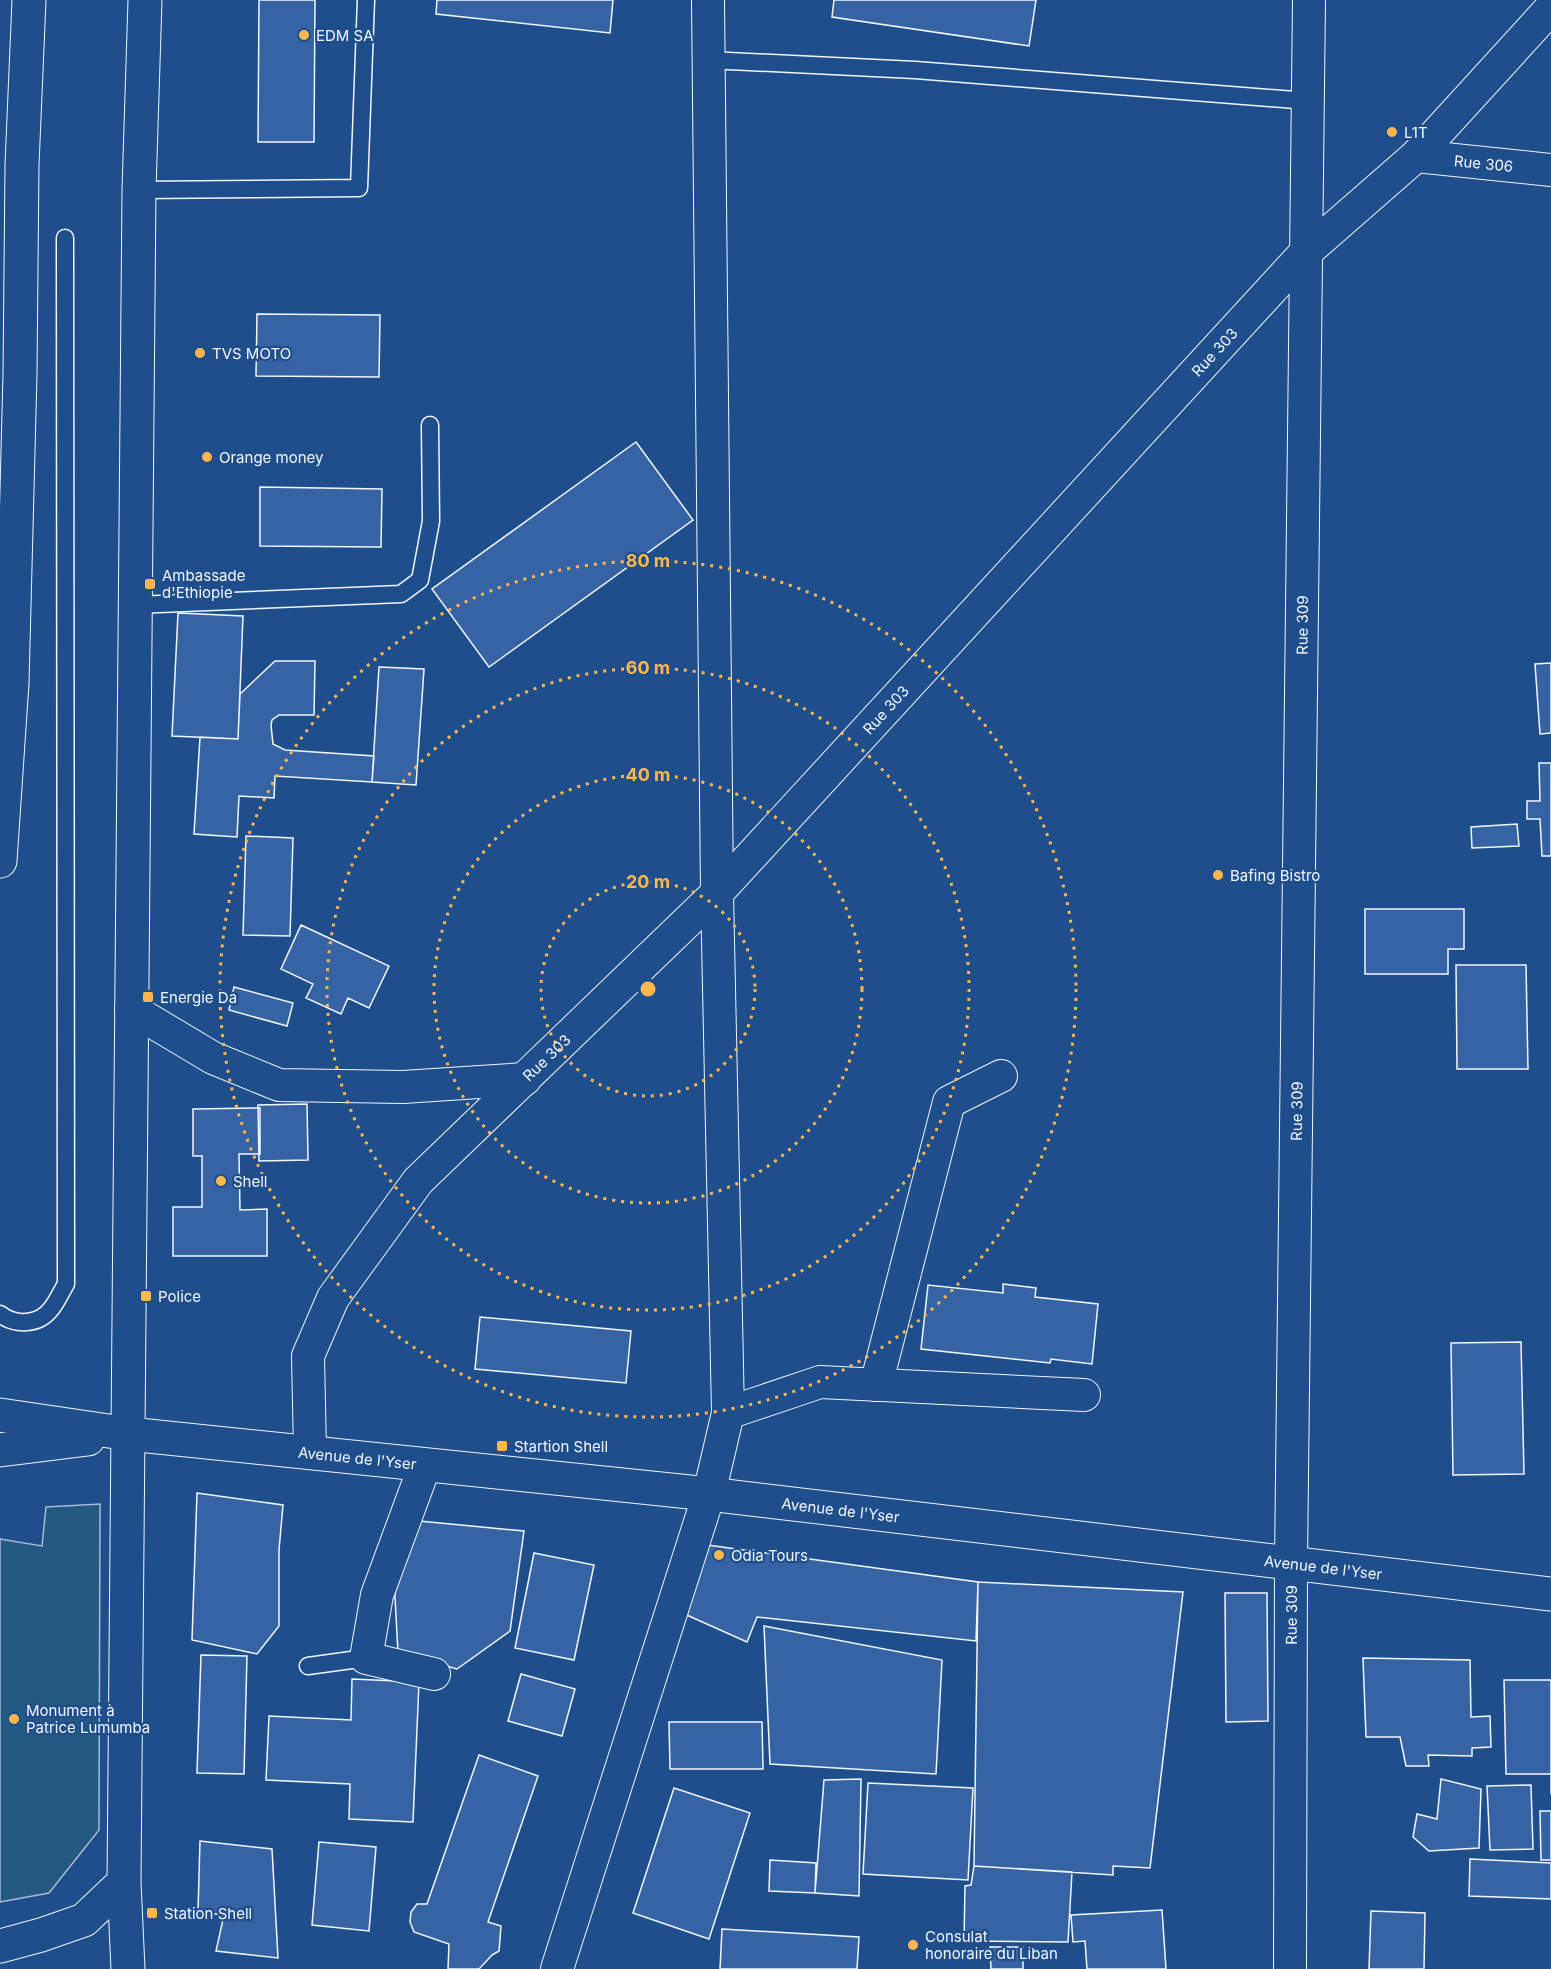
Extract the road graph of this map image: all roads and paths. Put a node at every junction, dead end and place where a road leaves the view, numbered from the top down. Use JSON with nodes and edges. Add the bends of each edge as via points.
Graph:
{"nodes":[{"id":1,"x":28,"y":0,"type":"edge"},
{"id":2,"x":145,"y":0,"type":"edge"},
{"id":3,"x":366,"y":0,"type":"edge"},
{"id":4,"x":708,"y":0,"type":"edge"},
{"id":5,"x":1309,"y":0,"type":"edge"},
{"id":6,"x":1551,"y":8,"type":"edge"},
{"id":7,"x":708,"y":60,"type":"junction"},
{"id":8,"x":1308,"y":101,"type":"junction"},
{"id":9,"x":1416,"y":156,"type":"junction"},
{"id":10,"x":1551,"y":170,"type":"edge"},
{"id":11,"x":139,"y":190,"type":"junction"},
{"id":12,"x":66,"y":238,"type":"dead end"},
{"id":13,"x":1305,"y":253,"type":"junction"},
{"id":14,"x":10,"y":374,"type":"edge"},
{"id":15,"x":430,"y":425,"type":"dead end"},
{"id":16,"x":135,"y":605,"type":"junction"},
{"id":17,"x":6,"y":682,"type":"edge"},
{"id":18,"x":0,"y":861,"type":"edge"},
{"id":19,"x":717,"y":892,"type":"junction"},
{"id":20,"x":131,"y":1010,"type":"junction"},
{"id":21,"x":1001,"y":1076,"type":"dead end"},
{"id":22,"x":525,"y":1079,"type":"junction"},
{"id":23,"x":0,"y":1314,"type":"edge"},
{"id":24,"x":876,"y":1385,"type":"junction"},
{"id":25,"x":1084,"y":1395,"type":"dead end"},
{"id":26,"x":728,"y":1413,"type":"junction"},
{"id":27,"x":0,"y":1415,"type":"edge"},
{"id":28,"x":129,"y":1434,"type":"junction"},
{"id":29,"x":0,"y":1450,"type":"edge"},
{"id":30,"x":310,"y":1452,"type":"junction"},
{"id":31,"x":425,"y":1465,"type":"junction"},
{"id":32,"x":709,"y":1494,"type":"junction"},
{"id":33,"x":1291,"y":1563,"type":"junction"},
{"id":34,"x":1551,"y":1594,"type":"edge"},
{"id":35,"x":366,"y":1658,"type":"junction"},
{"id":36,"x":308,"y":1666,"type":"dead end"},
{"id":37,"x":434,"y":1674,"type":"dead end"},
{"id":38,"x":123,"y":1882,"type":"junction"},
{"id":39,"x":0,"y":1946,"type":"edge"},
{"id":40,"x":128,"y":1969,"type":"edge"},
{"id":41,"x":557,"y":1969,"type":"edge"},
{"id":42,"x":1290,"y":1969,"type":"edge"}],
"edges":[{"from":1,"to":14,"type":"main road"},
{"from":2,"to":11,"type":"main road"},
{"from":3,"to":11,"type":"lane","via":[[359,188]]},
{"from":4,"to":7,"type":"street"},
{"from":5,"to":8,"type":"street","name":"Rue 309"},
{"from":6,"to":9,"type":"street","name":"Rue 303"},
{"from":7,"to":8,"type":"lane","via":[[915,70]]},
{"from":7,"to":19,"type":"street"},
{"from":8,"to":13,"type":"street","name":"Rue 309"},
{"from":9,"to":10,"type":"street","name":"Rue 306"},
{"from":9,"to":13,"type":"street","name":"Rue 303"},
{"from":11,"to":16,"type":"main road"},
{"from":12,"to":23,"type":"lane","via":[[66,1284],[51,1311],[32,1323],[8,1320]]},
{"from":13,"to":19,"type":"street","name":"Rue 303"},
{"from":13,"to":33,"type":"street","name":"Rue 309"},
{"from":14,"to":17,"type":"main road"},
{"from":15,"to":16,"type":"lane","via":[[431,521],[420,580],[401,594]]},
{"from":16,"to":20,"type":"main road"},
{"from":17,"to":18,"type":"main road"},
{"from":19,"to":22,"type":"street","name":"Rue 303"},
{"from":19,"to":26,"type":"street"},
{"from":20,"to":22,"type":"street","via":[[213,1058],[279,1085],[403,1087]]},
{"from":20,"to":28,"type":"main road"},
{"from":21,"to":24,"type":"street","via":[[949,1102]]},
{"from":22,"to":30,"type":"street","name":"Rue 303","via":[[418,1181],[333,1298],[308,1356]]},
{"from":24,"to":25,"type":"street"},
{"from":24,"to":26,"type":"street","via":[[820,1382]]},
{"from":26,"to":32,"type":"street"},
{"from":27,"to":28,"type":"main road"},
{"from":28,"to":29,"type":"main road"},
{"from":28,"to":30,"type":"main road","name":"Avenue de l'Yser"},
{"from":28,"to":38,"type":"main road"},
{"from":30,"to":31,"type":"main road","name":"Avenue de l'Yser"},
{"from":31,"to":32,"type":"main road","name":"Avenue de l'Yser"},
{"from":31,"to":35,"type":"street","via":[[377,1595]]},
{"from":32,"to":33,"type":"main road","name":"Avenue de l'Yser"},
{"from":32,"to":41,"type":"street"},
{"from":33,"to":34,"type":"main road","name":"Avenue de l'Yser"},
{"from":33,"to":42,"type":"street","name":"Rue 309"},
{"from":35,"to":36,"type":"lane"},
{"from":35,"to":37,"type":"street"},
{"from":38,"to":39,"type":"main road","via":[[84,1920]]},
{"from":38,"to":40,"type":"main road"}]}
